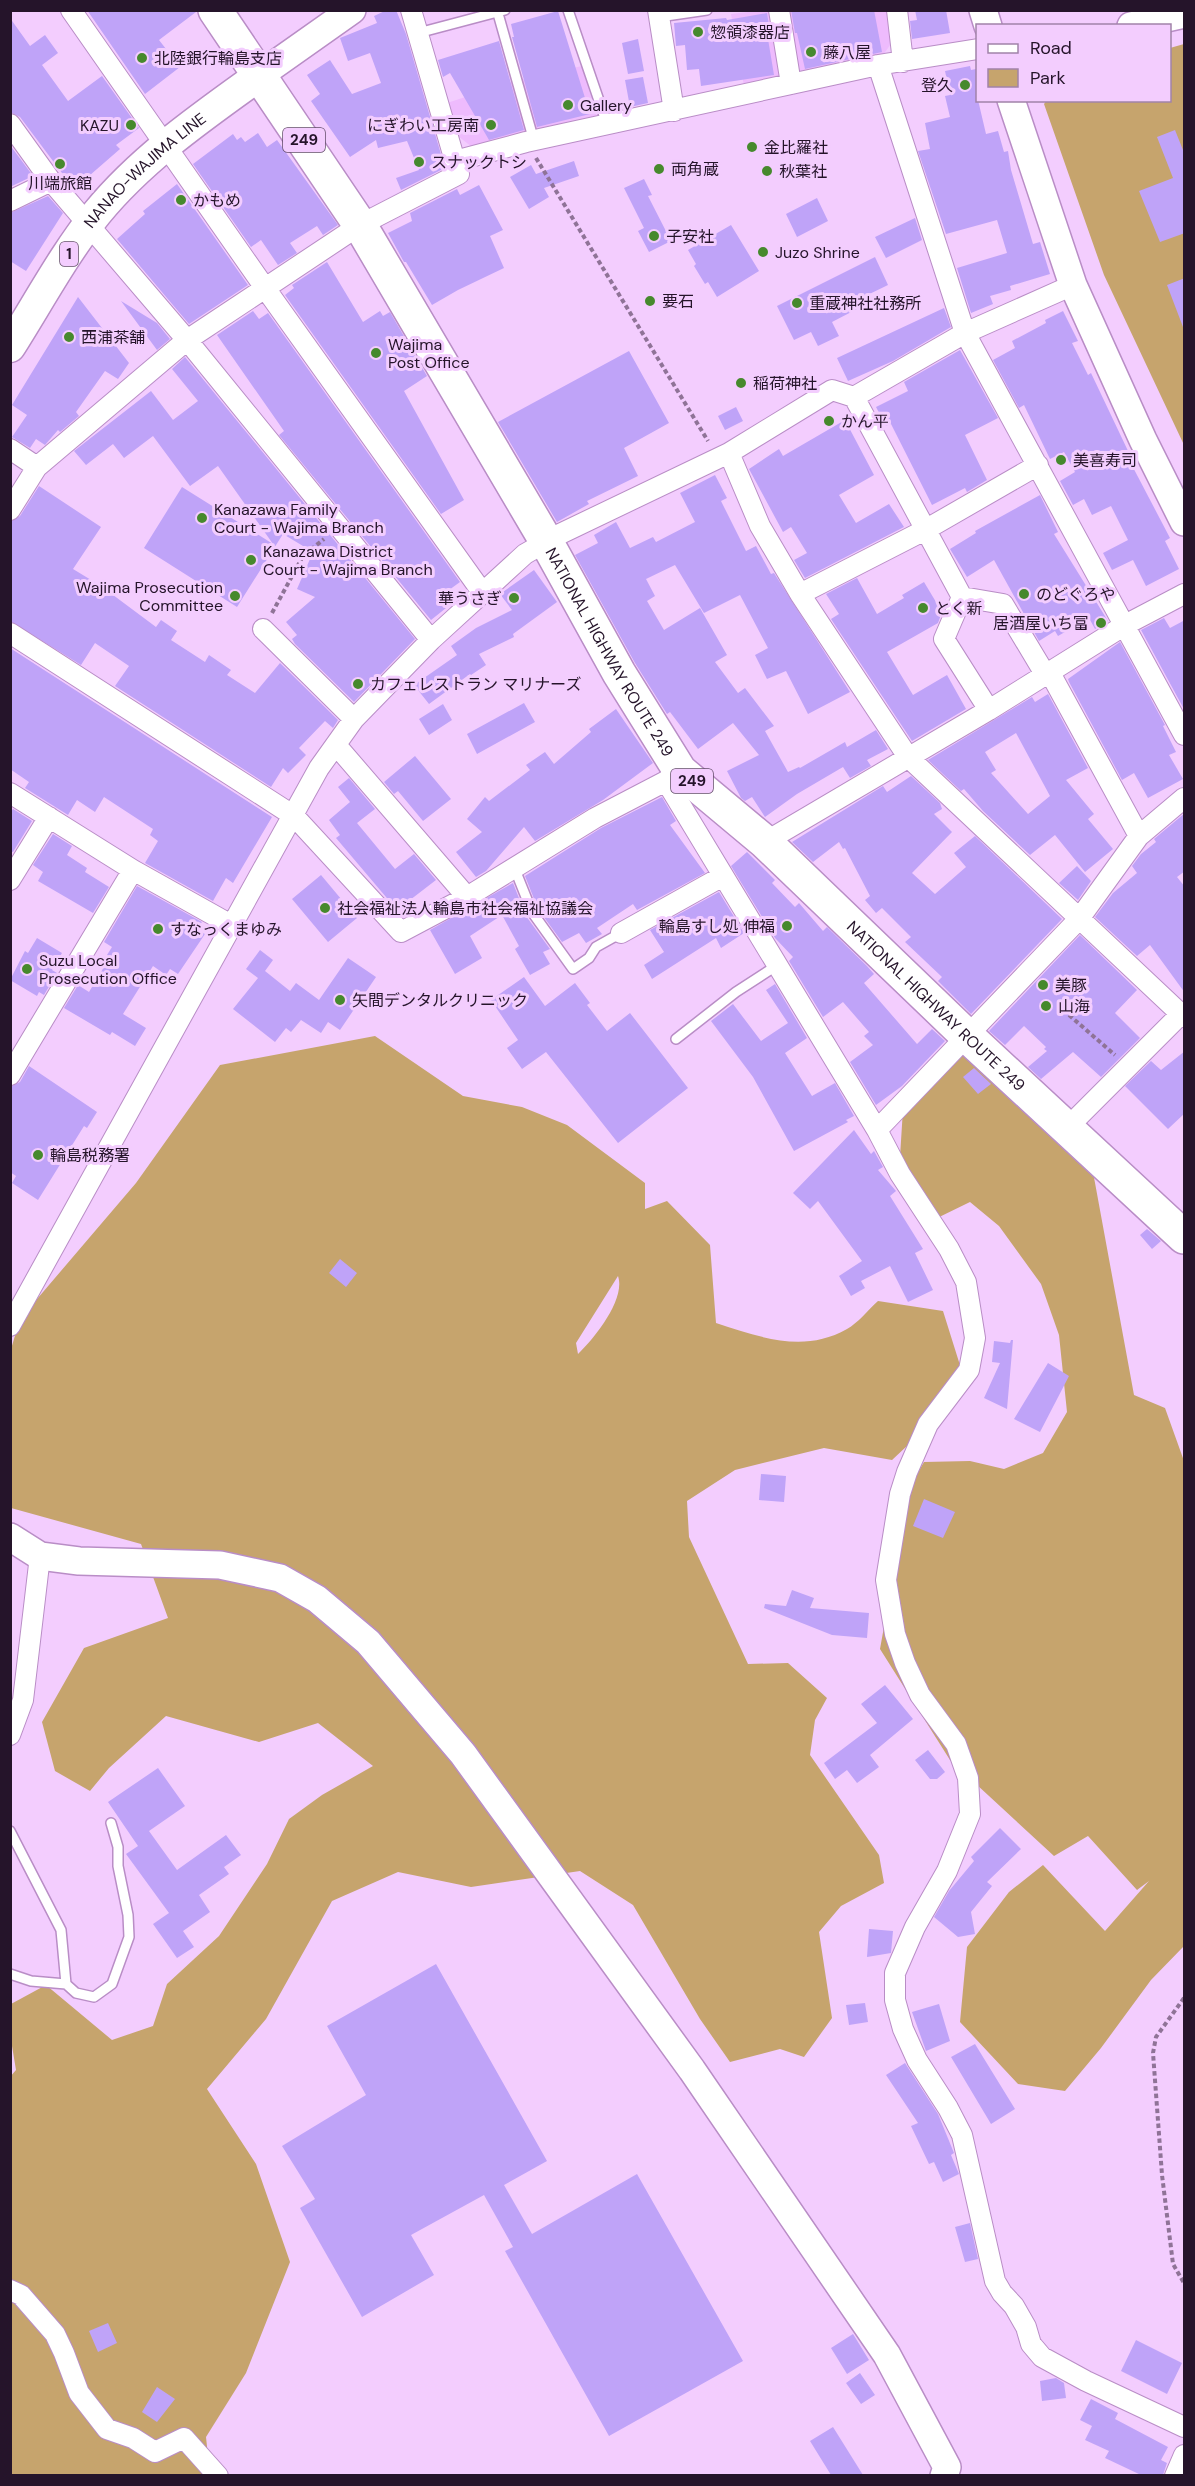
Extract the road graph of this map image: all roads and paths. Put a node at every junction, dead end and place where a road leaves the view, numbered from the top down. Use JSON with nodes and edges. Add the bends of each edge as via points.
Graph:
{"nodes":[{"id":1,"x":71,"y":10,"type":"edge"},
{"id":2,"x":215,"y":10,"type":"edge"},
{"id":3,"x":352,"y":10,"type":"edge"},
{"id":4,"x":411,"y":10,"type":"edge"},
{"id":5,"x":568,"y":10,"type":"edge"},
{"id":6,"x":707,"y":10,"type":"edge"},
{"id":7,"x":779,"y":10,"type":"edge"},
{"id":8,"x":897,"y":10,"type":"edge"},
{"id":9,"x":500,"y":11,"type":"edge"},
{"id":10,"x":659,"y":14,"type":"edge"},
{"id":11,"x":1185,"y":14,"type":"edge"},
{"id":12,"x":1140,"y":24,"type":"edge"},
{"id":13,"x":416,"y":34,"type":"junction"},
{"id":14,"x":976,"y":49,"type":"edge"},
{"id":15,"x":903,"y":62,"type":"junction"},
{"id":16,"x":878,"y":65,"type":"junction"},
{"id":17,"x":260,"y":75,"type":"junction"},
{"id":18,"x":791,"y":84,"type":"junction"},
{"id":19,"x":1012,"y":102,"type":"edge"},
{"id":20,"x":674,"y":111,"type":"junction"},
{"id":21,"x":10,"y":124,"type":"edge"},
{"id":22,"x":607,"y":124,"type":"junction"},
{"id":23,"x":530,"y":141,"type":"junction"},
{"id":24,"x":166,"y":146,"type":"junction"},
{"id":25,"x":455,"y":161,"type":"junction"},
{"id":26,"x":51,"y":181,"type":"junction"},
{"id":27,"x":10,"y":201,"type":"edge"},
{"id":28,"x":89,"y":223,"type":"junction"},
{"id":29,"x":360,"y":225,"type":"junction"},
{"id":30,"x":1073,"y":285,"type":"junction"},
{"id":31,"x":265,"y":288,"type":"junction"},
{"id":32,"x":965,"y":333,"type":"junction"},
{"id":33,"x":187,"y":340,"type":"junction"},
{"id":34,"x":10,"y":348,"type":"edge"},
{"id":35,"x":854,"y":397,"type":"junction"},
{"id":36,"x":10,"y":449,"type":"edge"},
{"id":37,"x":723,"y":455,"type":"junction"},
{"id":38,"x":1038,"y":465,"type":"junction"},
{"id":39,"x":37,"y":467,"type":"junction"},
{"id":40,"x":10,"y":510,"type":"edge"},
{"id":41,"x":1185,"y":522,"type":"edge"},
{"id":42,"x":339,"y":527,"type":"junction"},
{"id":43,"x":925,"y":530,"type":"junction"},
{"id":44,"x":546,"y":541,"type":"junction"},
{"id":45,"x":482,"y":592,"type":"junction"},
{"id":46,"x":800,"y":594,"type":"junction"},
{"id":47,"x":1185,"y":594,"type":"edge"},
{"id":48,"x":962,"y":597,"type":"junction"},
{"id":49,"x":1125,"y":625,"type":"junction"},
{"id":50,"x":263,"y":629,"type":"joint"},
{"id":51,"x":10,"y":633,"type":"edge"},
{"id":52,"x":431,"y":640,"type":"junction"},
{"id":53,"x":1047,"y":673,"type":"junction"},
{"id":54,"x":989,"y":710,"type":"junction"},
{"id":55,"x":354,"y":719,"type":"junction"},
{"id":56,"x":1185,"y":735,"type":"edge"},
{"id":57,"x":336,"y":745,"type":"junction"},
{"id":58,"x":908,"y":757,"type":"junction"},
{"id":59,"x":673,"y":776,"type":"junction"},
{"id":60,"x":10,"y":793,"type":"edge"},
{"id":61,"x":1185,"y":798,"type":"edge"},
{"id":62,"x":294,"y":816,"type":"junction"},
{"id":63,"x":49,"y":818,"type":"junction"},
{"id":64,"x":1139,"y":836,"type":"junction"},
{"id":65,"x":765,"y":842,"type":"junction"},
{"id":66,"x":514,"y":867,"type":"junction"},
{"id":67,"x":133,"y":870,"type":"junction"},
{"id":68,"x":723,"y":876,"type":"junction"},
{"id":69,"x":10,"y":880,"type":"edge"},
{"id":70,"x":466,"y":897,"type":"junction"},
{"id":71,"x":1079,"y":919,"type":"junction"},
{"id":72,"x":232,"y":926,"type":"junction"},
{"id":73,"x":621,"y":933,"type":"joint"},
{"id":74,"x":776,"y":966,"type":"junction"},
{"id":75,"x":1070,"y":1015,"type":"dead end"},
{"id":76,"x":1183,"y":1015,"type":"edge"},
{"id":77,"x":966,"y":1035,"type":"junction"},
{"id":78,"x":676,"y":1039,"type":"dead end"},
{"id":79,"x":1129,"y":1068,"type":"junction"},
{"id":80,"x":10,"y":1075,"type":"edge"},
{"id":81,"x":1067,"y":1128,"type":"junction"},
{"id":82,"x":877,"y":1130,"type":"junction"},
{"id":83,"x":1185,"y":1237,"type":"edge"},
{"id":84,"x":10,"y":1326,"type":"edge"},
{"id":85,"x":10,"y":1537,"type":"edge"},
{"id":86,"x":40,"y":1556,"type":"junction"},
{"id":87,"x":10,"y":1735,"type":"edge"},
{"id":88,"x":111,"y":1823,"type":"dead end"},
{"id":89,"x":10,"y":1831,"type":"edge"},
{"id":90,"x":10,"y":1974,"type":"edge"},
{"id":91,"x":66,"y":1984,"type":"junction"},
{"id":92,"x":1185,"y":1998,"type":"edge"},
{"id":93,"x":1185,"y":2283,"type":"edge"},
{"id":94,"x":10,"y":2290,"type":"edge"},
{"id":95,"x":1185,"y":2427,"type":"edge"},
{"id":96,"x":1185,"y":2455,"type":"edge"},
{"id":97,"x":948,"y":2473,"type":"edge"},
{"id":98,"x":218,"y":2475,"type":"edge"},
{"id":99,"x":1175,"y":2475,"type":"edge"}],
"edges":[{"from":1,"to":24,"type":"street"},
{"from":2,"to":17,"type":"highway","name":"NATIONAL HIGHWAY ROUTE 249","number":"249"},
{"from":3,"to":17,"type":"street"},
{"from":4,"to":13,"type":"street"},
{"from":5,"to":22,"type":"lane"},
{"from":6,"to":10,"type":"lane"},
{"from":7,"to":18,"type":"street"},
{"from":8,"to":15,"type":"street"},
{"from":9,"to":13,"type":"lane"},
{"from":9,"to":23,"type":"lane"},
{"from":10,"to":20,"type":"street"},
{"from":11,"to":12,"type":"street"},
{"from":13,"to":25,"type":"street"},
{"from":14,"to":15,"type":"street"},
{"from":15,"to":16,"type":"street"},
{"from":16,"to":18,"type":"street"},
{"from":16,"to":32,"type":"street"},
{"from":17,"to":24,"type":"main road","name":"NANAO-WAJIMA LINE","number":"1"},
{"from":17,"to":29,"type":"highway","name":"NATIONAL HIGHWAY ROUTE 249","number":"249"},
{"from":18,"to":20,"type":"street"},
{"from":19,"to":30,"type":"street"},
{"from":20,"to":22,"type":"street"},
{"from":21,"to":26,"type":"street"},
{"from":22,"to":23,"type":"street"},
{"from":23,"to":25,"type":"street"},
{"from":23,"to":37,"type":"path"},
{"from":24,"to":28,"type":"main road","name":"NANAO-WAJIMA LINE","number":"1"},
{"from":24,"to":31,"type":"street"},
{"from":25,"to":29,"type":"street","via":[[459,174]]},
{"from":26,"to":27,"type":"street"},
{"from":26,"to":28,"type":"street"},
{"from":28,"to":33,"type":"street"},
{"from":28,"to":34,"type":"main road","name":"NANAO-WAJIMA LINE","number":"1"},
{"from":29,"to":31,"type":"street"},
{"from":29,"to":44,"type":"highway","name":"NATIONAL HIGHWAY ROUTE 249","number":"249"},
{"from":30,"to":32,"type":"street"},
{"from":30,"to":41,"type":"street"},
{"from":31,"to":33,"type":"street"},
{"from":31,"to":45,"type":"street"},
{"from":32,"to":35,"type":"street"},
{"from":32,"to":38,"type":"street"},
{"from":33,"to":39,"type":"street"},
{"from":33,"to":42,"type":"street"},
{"from":35,"to":37,"type":"street","via":[[832,390]]},
{"from":35,"to":43,"type":"street"},
{"from":36,"to":39,"type":"street"},
{"from":37,"to":44,"type":"street"},
{"from":37,"to":46,"type":"street"},
{"from":38,"to":43,"type":"street"},
{"from":38,"to":49,"type":"street"},
{"from":39,"to":40,"type":"street"},
{"from":42,"to":50,"type":"path","via":[[303,556]]},
{"from":42,"to":52,"type":"street"},
{"from":43,"to":46,"type":"street"},
{"from":43,"to":48,"type":"street"},
{"from":44,"to":45,"type":"street"},
{"from":44,"to":59,"type":"highway","name":"NATIONAL HIGHWAY ROUTE 249","number":"249"},
{"from":45,"to":52,"type":"street"},
{"from":46,"to":58,"type":"street"},
{"from":47,"to":49,"type":"street"},
{"from":48,"to":53,"type":"street","via":[[1003,604]]},
{"from":48,"to":54,"type":"street","via":[[944,639]]},
{"from":49,"to":53,"type":"street"},
{"from":49,"to":56,"type":"street"},
{"from":50,"to":55,"type":"street"},
{"from":51,"to":62,"type":"street"},
{"from":52,"to":55,"type":"street"},
{"from":53,"to":54,"type":"street"},
{"from":53,"to":64,"type":"street"},
{"from":54,"to":58,"type":"street"},
{"from":55,"to":57,"type":"street"},
{"from":57,"to":62,"type":"street"},
{"from":57,"to":70,"type":"street"},
{"from":58,"to":65,"type":"street"},
{"from":58,"to":71,"type":"street"},
{"from":59,"to":65,"type":"highway","name":"NATIONAL HIGHWAY ROUTE 249","number":"249"},
{"from":59,"to":66,"type":"street"},
{"from":59,"to":68,"type":"street"},
{"from":60,"to":63,"type":"street"},
{"from":61,"to":64,"type":"street"},
{"from":62,"to":70,"type":"street","via":[[401,932]]},
{"from":62,"to":72,"type":"street"},
{"from":63,"to":67,"type":"street"},
{"from":63,"to":69,"type":"street"},
{"from":64,"to":71,"type":"street"},
{"from":65,"to":77,"type":"highway","name":"NATIONAL HIGHWAY ROUTE 249","number":"249"},
{"from":66,"to":70,"type":"street"},
{"from":66,"to":73,"type":"lane","via":[[532,912],[573,969],[589,958],[596,947]]},
{"from":67,"to":72,"type":"street"},
{"from":67,"to":80,"type":"street"},
{"from":68,"to":73,"type":"street"},
{"from":68,"to":74,"type":"street"},
{"from":71,"to":76,"type":"street"},
{"from":71,"to":77,"type":"street"},
{"from":72,"to":84,"type":"street"},
{"from":74,"to":78,"type":"lane"},
{"from":74,"to":82,"type":"street"},
{"from":75,"to":79,"type":"path"},
{"from":76,"to":79,"type":"street"},
{"from":77,"to":81,"type":"highway","name":"NATIONAL HIGHWAY ROUTE 249","number":"249"},
{"from":77,"to":82,"type":"street"},
{"from":79,"to":81,"type":"street"},
{"from":81,"to":83,"type":"highway","name":"NATIONAL HIGHWAY ROUTE 249","number":"249"},
{"from":82,"to":95,"type":"street","via":[[966,1282],[975,1338],[969,1370],[928,1424],[907,1472],[886,1580],[895,1634],[905,1663],[920,1695],[956,1744],[968,1778],[970,1814],[947,1871],[915,1927],[895,1973],[895,2000],[917,2060],[962,2135],[995,2281],[1026,2327],[1031,2344],[1042,2357],[1086,2381]]},
{"from":85,"to":86,"type":"street"},
{"from":86,"to":87,"type":"street","via":[[23,1700]]},
{"from":86,"to":97,"type":"street","via":[[220,1565],[280,1578],[317,1599],[368,1642],[464,1754],[692,2070],[888,2355]]},
{"from":88,"to":91,"type":"lane","via":[[118,1846],[129,1937],[112,1984],[94,1997],[76,1993]]},
{"from":89,"to":91,"type":"lane","via":[[61,1930]]},
{"from":90,"to":91,"type":"lane","via":[[31,1981]]},
{"from":92,"to":93,"type":"path","via":[[1156,2037],[1153,2053],[1173,2264]]},
{"from":94,"to":98,"type":"street","via":[[21,2295],[55,2334],[79,2393],[107,2429],[133,2438],[155,2452],[184,2438]]},
{"from":96,"to":99,"type":"street"}]}
